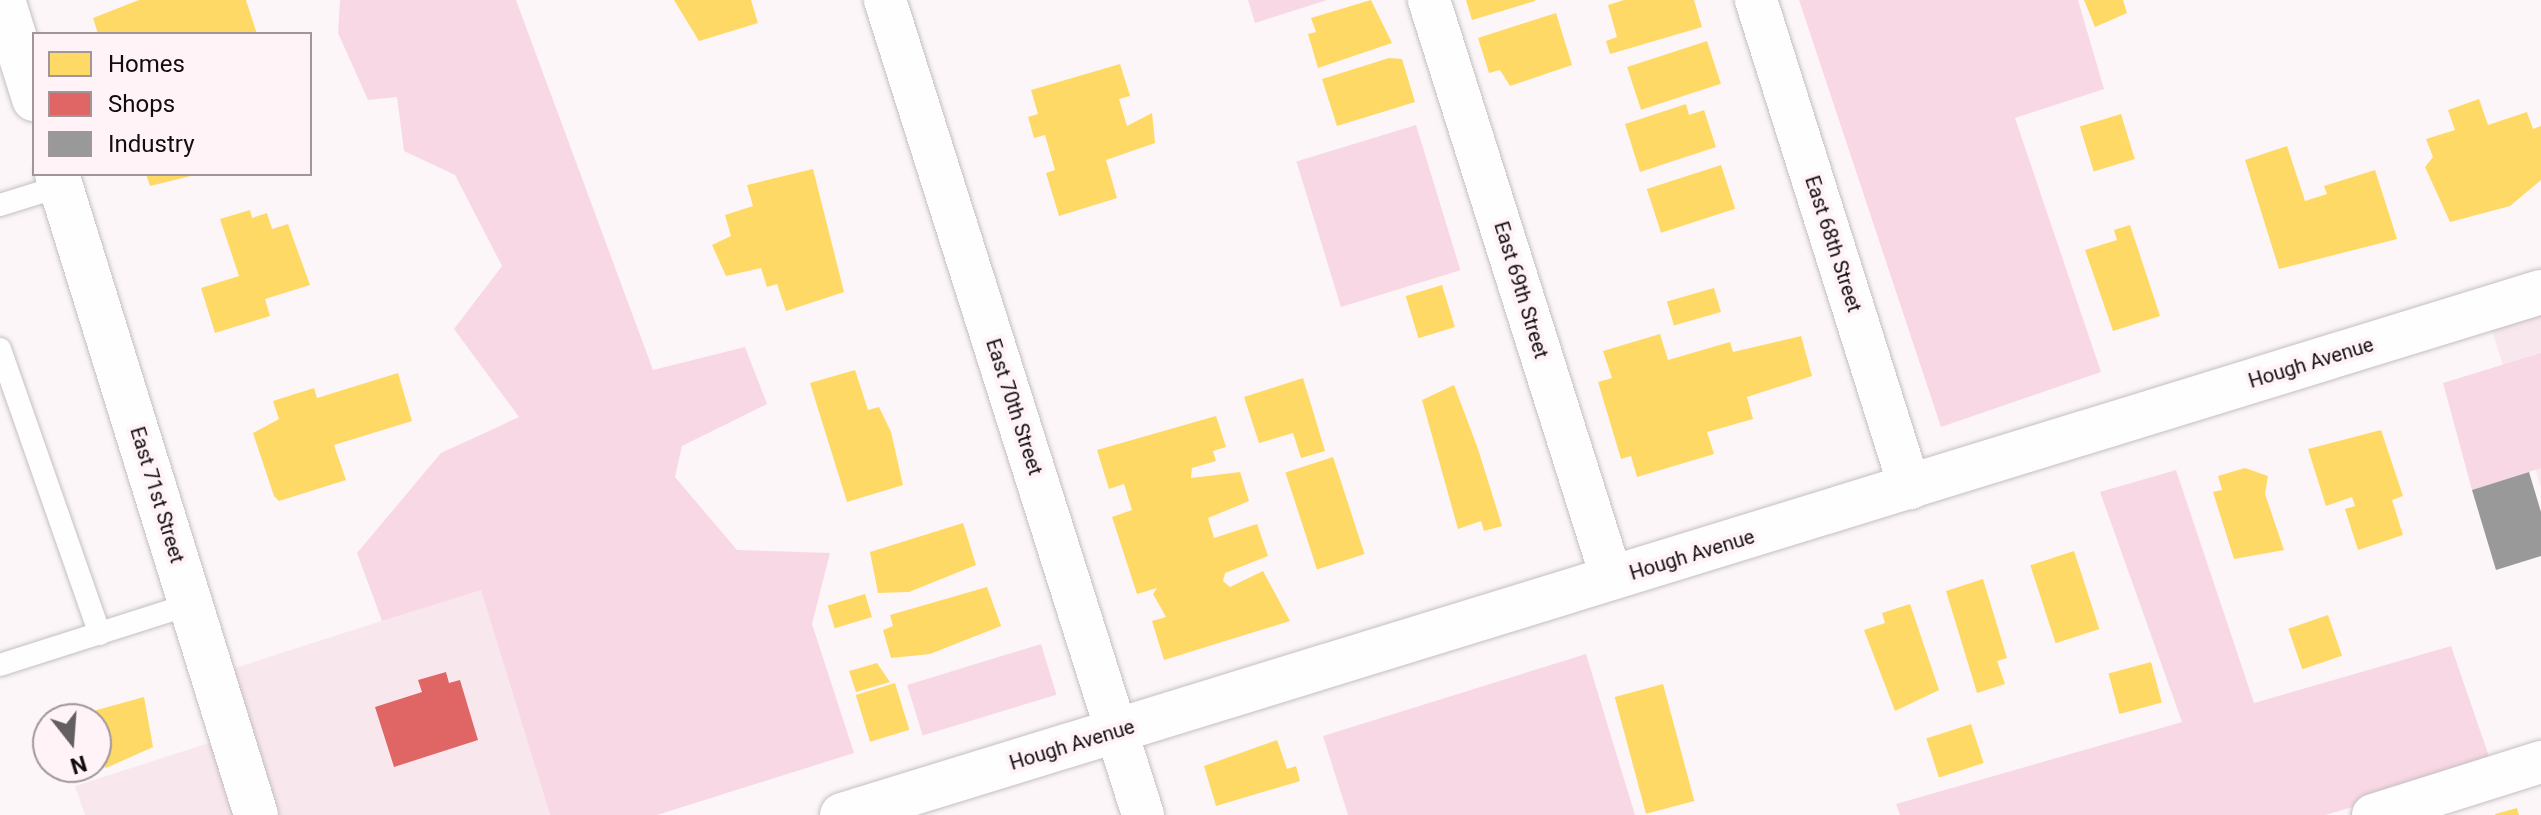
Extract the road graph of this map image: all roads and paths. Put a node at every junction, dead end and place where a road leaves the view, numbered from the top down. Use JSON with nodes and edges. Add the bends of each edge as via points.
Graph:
{"nodes":[{"id":1,"x":3,"y":0,"type":"edge"},
{"id":2,"x":885,"y":0,"type":"edge"},
{"id":3,"x":1429,"y":0,"type":"edge"},
{"id":4,"x":1756,"y":0,"type":"edge"},
{"id":5,"x":32,"y":93,"type":"edge"},
{"id":6,"x":59,"y":180,"type":"edge"},
{"id":7,"x":0,"y":205,"type":"edge"},
{"id":8,"x":2541,"y":292,"type":"edge"},
{"id":9,"x":0,"y":349,"type":"edge"},
{"id":10,"x":1910,"y":488,"type":"junction"},
{"id":11,"x":1612,"y":579,"type":"junction"},
{"id":12,"x":191,"y":604,"type":"junction"},
{"id":13,"x":100,"y":634,"type":"junction"},
{"id":14,"x":0,"y":665,"type":"edge"},
{"id":15,"x":1117,"y":731,"type":"junction"},
{"id":16,"x":2541,"y":762,"type":"edge"},
{"id":17,"x":256,"y":815,"type":"edge"},
{"id":18,"x":842,"y":815,"type":"edge"},
{"id":19,"x":1143,"y":815,"type":"edge"},
{"id":20,"x":2373,"y":815,"type":"edge"}],
"edges":[{"from":1,"to":5,"type":"street"},
{"from":2,"to":15,"type":"street","name":"East 70th Street"},
{"from":3,"to":11,"type":"street","name":"East 69th Street"},
{"from":4,"to":10,"type":"street","name":"East 68th Street"},
{"from":6,"to":7,"type":"lane"},
{"from":6,"to":12,"type":"street","name":"East 71st Street"},
{"from":8,"to":10,"type":"street","name":"Hough Avenue"},
{"from":9,"to":13,"type":"lane"},
{"from":10,"to":11,"type":"street","name":"Hough Avenue"},
{"from":11,"to":15,"type":"street","name":"Hough Avenue"},
{"from":12,"to":13,"type":"lane"},
{"from":12,"to":17,"type":"street","name":"East 71st Street"},
{"from":13,"to":14,"type":"lane"},
{"from":15,"to":18,"type":"street","name":"Hough Avenue"},
{"from":15,"to":19,"type":"street","name":"East 70th Street"},
{"from":16,"to":20,"type":"street"}]}
